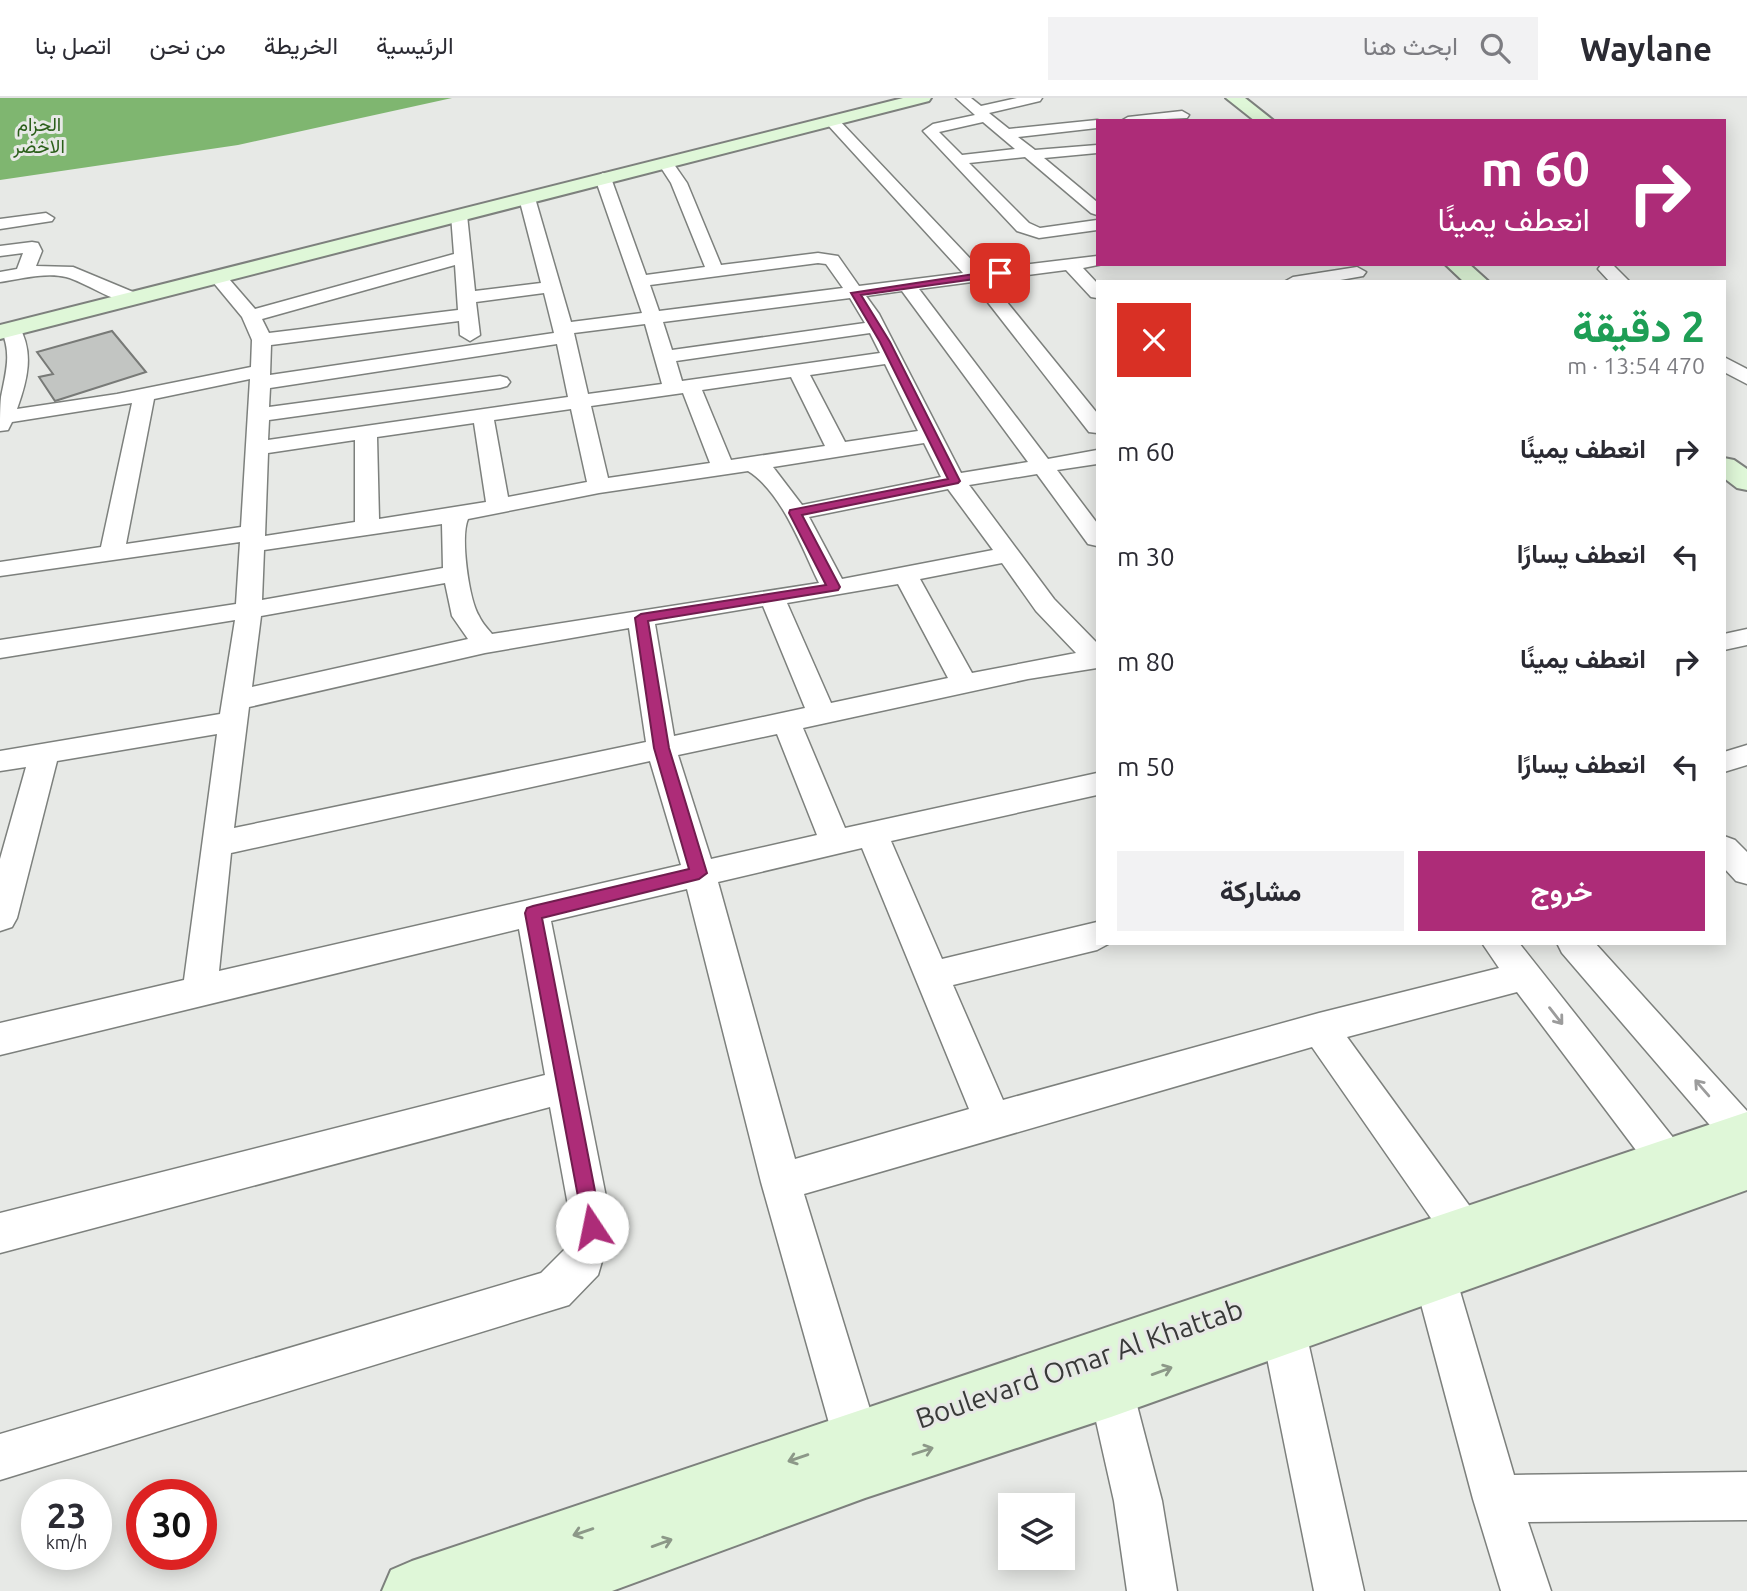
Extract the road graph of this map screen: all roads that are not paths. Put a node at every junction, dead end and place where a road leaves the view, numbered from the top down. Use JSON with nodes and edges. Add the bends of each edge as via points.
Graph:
{"nodes":[{"id":1,"x":923,"y":98,"type":"edge"},
{"id":2,"x":963,"y":98,"type":"edge"},
{"id":3,"x":1035,"y":98,"type":"edge"},
{"id":4,"x":1234,"y":98,"type":"edge"},
{"id":5,"x":1168,"y":104,"type":"dead end"},
{"id":6,"x":983,"y":114,"type":"junction"},
{"id":7,"x":1186,"y":118,"type":"edge"},
{"id":8,"x":1167,"y":119,"type":"edge"},
{"id":9,"x":1263,"y":119,"type":"edge"},
{"id":10,"x":832,"y":121,"type":"junction"},
{"id":11,"x":1096,"y":124,"type":"edge"},
{"id":12,"x":1007,"y":134,"type":"junction"},
{"id":13,"x":1096,"y":149,"type":"edge"},
{"id":14,"x":1030,"y":154,"type":"junction"},
{"id":15,"x":956,"y":160,"type":"junction"},
{"id":16,"x":1096,"y":162,"type":"edge"},
{"id":17,"x":666,"y":163,"type":"junction"},
{"id":18,"x":1049,"y":168,"type":"junction"},
{"id":19,"x":603,"y":178,"type":"junction"},
{"id":20,"x":1090,"y":196,"type":"edge"},
{"id":21,"x":527,"y":198,"type":"junction"},
{"id":22,"x":459,"y":215,"type":"junction"},
{"id":23,"x":46,"y":218,"type":"dead end"},
{"id":24,"x":20,"y":221,"type":"junction"},
{"id":25,"x":0,"y":224,"type":"edge"},
{"id":26,"x":1096,"y":225,"type":"edge"},
{"id":27,"x":0,"y":251,"type":"edge"},
{"id":28,"x":463,"y":257,"type":"junction"},
{"id":29,"x":1096,"y":261,"type":"edge"},
{"id":30,"x":1070,"y":264,"type":"junction"},
{"id":31,"x":1458,"y":266,"type":"edge"},
{"id":32,"x":714,"y":269,"type":"junction"},
{"id":33,"x":1607,"y":269,"type":"dead end"},
{"id":34,"x":24,"y":273,"type":"junction"},
{"id":35,"x":1358,"y":273,"type":"edge"},
{"id":36,"x":218,"y":276,"type":"junction"},
{"id":37,"x":976,"y":276,"type":"junction"},
{"id":38,"x":0,"y":277,"type":"edge"},
{"id":39,"x":1307,"y":280,"type":"edge"},
{"id":40,"x":1476,"y":280,"type":"edge"},
{"id":41,"x":1619,"y":280,"type":"edge"},
{"id":42,"x":639,"y":281,"type":"junction"},
{"id":43,"x":907,"y":286,"type":"junction"},
{"id":44,"x":551,"y":287,"type":"junction"},
{"id":45,"x":1096,"y":292,"type":"edge"},
{"id":46,"x":856,"y":293,"type":"junction"},
{"id":47,"x":132,"y":298,"type":"junction"},
{"id":48,"x":468,"y":306,"type":"junction"},
{"id":49,"x":251,"y":316,"type":"junction"},
{"id":50,"x":653,"y":319,"type":"junction"},
{"id":51,"x":876,"y":327,"type":"junction"},
{"id":52,"x":6,"y":330,"type":"edge"},
{"id":53,"x":563,"y":333,"type":"junction"},
{"id":54,"x":262,"y":340,"type":"junction"},
{"id":55,"x":496,"y":347,"type":"junction"},
{"id":56,"x":472,"y":350,"type":"junction"},
{"id":57,"x":664,"y":357,"type":"junction"},
{"id":58,"x":891,"y":357,"type":"junction"},
{"id":59,"x":1726,"y":364,"type":"edge"},
{"id":60,"x":798,"y":371,"type":"junction"},
{"id":61,"x":9,"y":374,"type":"edge"},
{"id":62,"x":260,"y":377,"type":"junction"},
{"id":63,"x":1747,"y":378,"type":"edge"},
{"id":64,"x":500,"y":382,"type":"junction"},
{"id":65,"x":682,"y":387,"type":"junction"},
{"id":66,"x":144,"y":395,"type":"junction"},
{"id":67,"x":580,"y":402,"type":"junction"},
{"id":68,"x":494,"y":414,"type":"junction"},
{"id":69,"x":258,"y":415,"type":"junction"},
{"id":70,"x":2,"y":421,"type":"edge"},
{"id":71,"x":1096,"y":426,"type":"edge"},
{"id":72,"x":366,"y":432,"type":"junction"},
{"id":73,"x":932,"y":435,"type":"junction"},
{"id":74,"x":256,"y":448,"type":"junction"},
{"id":75,"x":838,"y":450,"type":"junction"},
{"id":76,"x":1096,"y":457,"type":"edge"},
{"id":77,"x":752,"y":464,"type":"junction"},
{"id":78,"x":1043,"y":465,"type":"junction"},
{"id":79,"x":722,"y":466,"type":"junction"},
{"id":80,"x":1726,"y":467,"type":"edge"},
{"id":81,"x":954,"y":481,"type":"junction"},
{"id":82,"x":1747,"y":482,"type":"edge"},
{"id":83,"x":599,"y":486,"type":"junction"},
{"id":84,"x":498,"y":505,"type":"junction"},
{"id":85,"x":795,"y":513,"type":"junction"},
{"id":86,"x":459,"y":514,"type":"junction"},
{"id":87,"x":367,"y":528,"type":"junction"},
{"id":88,"x":1096,"y":538,"type":"edge"},
{"id":89,"x":253,"y":539,"type":"junction"},
{"id":90,"x":112,"y":553,"type":"junction"},
{"id":91,"x":1007,"y":555,"type":"junction"},
{"id":92,"x":0,"y":569,"type":"edge"},
{"id":93,"x":457,"y":573,"type":"junction"},
{"id":94,"x":905,"y":574,"type":"junction"},
{"id":95,"x":834,"y":587,"type":"junction"},
{"id":96,"x":772,"y":598,"type":"junction"},
{"id":97,"x":249,"y":610,"type":"junction"},
{"id":98,"x":641,"y":618,"type":"junction"},
{"id":99,"x":1747,"y":637,"type":"edge"},
{"id":100,"x":1726,"y":642,"type":"edge"},
{"id":101,"x":485,"y":644,"type":"junction"},
{"id":102,"x":0,"y":649,"type":"edge"},
{"id":103,"x":1096,"y":658,"type":"edge"},
{"id":104,"x":1096,"y":659,"type":"edge"},
{"id":105,"x":964,"y":683,"type":"junction"},
{"id":106,"x":235,"y":710,"type":"junction"},
{"id":107,"x":822,"y":713,"type":"junction"},
{"id":108,"x":786,"y":722,"type":"junction"},
{"id":109,"x":661,"y":748,"type":"junction"},
{"id":110,"x":45,"y":752,"type":"junction"},
{"id":111,"x":1747,"y":755,"type":"edge"},
{"id":112,"x":0,"y":761,"type":"edge"},
{"id":113,"x":1726,"y":761,"type":"edge"},
{"id":114,"x":1096,"y":784,"type":"edge"},
{"id":115,"x":872,"y":833,"type":"junction"},
{"id":116,"x":835,"y":841,"type":"junction"},
{"id":117,"x":216,"y":844,"type":"junction"},
{"id":118,"x":1726,"y":850,"type":"edge"},
{"id":119,"x":1747,"y":872,"type":"edge"},
{"id":120,"x":699,"y":873,"type":"junction"},
{"id":121,"x":533,"y":913,"type":"junction"},
{"id":122,"x":0,"y":918,"type":"edge"},
{"id":123,"x":1096,"y":936,"type":"edge"},
{"id":124,"x":1501,"y":945,"type":"edge"},
{"id":125,"x":1576,"y":945,"type":"edge"},
{"id":126,"x":932,"y":976,"type":"junction"},
{"id":127,"x":1524,"y":976,"type":"junction"},
{"id":128,"x":200,"y":989,"type":"junction"},
{"id":129,"x":1319,"y":1028,"type":"junction"},
{"id":130,"x":0,"y":1039,"type":"edge"},
{"id":131,"x":566,"y":1086,"type":"junction"},
{"id":132,"x":992,"y":1119,"type":"junction"},
{"id":133,"x":1746,"y":1144,"type":"edge"},
{"id":134,"x":1677,"y":1173,"type":"junction"},
{"id":135,"x":781,"y":1182,"type":"junction"},
{"id":136,"x":0,"y":1233,"type":"edge"},
{"id":137,"x":1465,"y":1233,"type":"junction"},
{"id":138,"x":1434,"y":1274,"type":"junction"},
{"id":139,"x":1283,"y":1328,"type":"junction"},
{"id":140,"x":1111,"y":1390,"type":"junction"},
{"id":141,"x":861,"y":1454,"type":"junction"},
{"id":142,"x":0,"y":1457,"type":"edge"},
{"id":143,"x":1747,"y":1496,"type":"edge"},
{"id":144,"x":1497,"y":1499,"type":"junction"},
{"id":145,"x":412,"y":1591,"type":"edge"},
{"id":146,"x":529,"y":1591,"type":"edge"},
{"id":147,"x":1152,"y":1591,"type":"edge"},
{"id":148,"x":1339,"y":1591,"type":"edge"},
{"id":149,"x":1526,"y":1591,"type":"edge"}],
"edges":[{"from":1,"to":10,"type":"street"},
{"from":2,"to":6,"type":"street"},
{"from":3,"to":6,"type":"street"},
{"from":4,"to":9,"type":"street"},
{"from":5,"to":7,"type":"street"},
{"from":6,"to":12,"type":"street"},
{"from":6,"to":15,"type":"street","via":[[930,131]]},
{"from":7,"to":8,"type":"street"},
{"from":10,"to":17,"type":"street"},
{"from":10,"to":37,"type":"street"},
{"from":11,"to":12,"type":"street"},
{"from":12,"to":14,"type":"street"},
{"from":13,"to":14,"type":"street"},
{"from":14,"to":15,"type":"street"},
{"from":14,"to":18,"type":"street"},
{"from":15,"to":26,"type":"street","via":[[1023,227],[1039,233]]},
{"from":16,"to":18,"type":"street"},
{"from":17,"to":19,"type":"street"},
{"from":17,"to":32,"type":"street","via":[[680,183]]},
{"from":18,"to":20,"type":"street"},
{"from":19,"to":21,"type":"street"},
{"from":19,"to":42,"type":"street"},
{"from":21,"to":22,"type":"street"},
{"from":21,"to":44,"type":"street"},
{"from":22,"to":28,"type":"street"},
{"from":22,"to":36,"type":"street"},
{"from":23,"to":24,"type":"street"},
{"from":24,"to":25,"type":"street"},
{"from":24,"to":27,"type":"street"},
{"from":27,"to":34,"type":"street","via":[[32,247]]},
{"from":28,"to":48,"type":"street"},
{"from":28,"to":49,"type":"street"},
{"from":29,"to":30,"type":"street"},
{"from":30,"to":37,"type":"street"},
{"from":30,"to":45,"type":"street"},
{"from":31,"to":40,"type":"street"},
{"from":32,"to":42,"type":"street"},
{"from":32,"to":46,"type":"street","via":[[827,258]]},
{"from":33,"to":41,"type":"street"},
{"from":34,"to":38,"type":"street"},
{"from":34,"to":47,"type":"street","via":[[67,271]]},
{"from":35,"to":39,"type":"street"},
{"from":36,"to":47,"type":"street"},
{"from":36,"to":49,"type":"street"},
{"from":37,"to":43,"type":"street"},
{"from":37,"to":71,"type":"street"},
{"from":42,"to":50,"type":"street"},
{"from":43,"to":46,"type":"street"},
{"from":43,"to":78,"type":"street"},
{"from":44,"to":48,"type":"street"},
{"from":44,"to":53,"type":"street"},
{"from":46,"to":50,"type":"street"},
{"from":46,"to":51,"type":"street"},
{"from":47,"to":52,"type":"street"},
{"from":48,"to":54,"type":"street"},
{"from":48,"to":56,"type":"street"},
{"from":49,"to":54,"type":"street"},
{"from":50,"to":53,"type":"street"},
{"from":50,"to":57,"type":"street"},
{"from":51,"to":57,"type":"street"},
{"from":51,"to":58,"type":"street"},
{"from":52,"to":61,"type":"street","via":[[20,349]]},
{"from":53,"to":55,"type":"street"},
{"from":53,"to":67,"type":"street"},
{"from":54,"to":62,"type":"street"},
{"from":55,"to":56,"type":"street"},
{"from":55,"to":64,"type":"street"},
{"from":56,"to":62,"type":"street"},
{"from":57,"to":65,"type":"street"},
{"from":58,"to":60,"type":"street"},
{"from":58,"to":73,"type":"street"},
{"from":59,"to":63,"type":"street"},
{"from":60,"to":65,"type":"street"},
{"from":60,"to":75,"type":"street"},
{"from":61,"to":70,"type":"street"},
{"from":62,"to":66,"type":"street"},
{"from":62,"to":69,"type":"street"},
{"from":64,"to":68,"type":"street"},
{"from":64,"to":69,"type":"street"},
{"from":65,"to":67,"type":"street"},
{"from":65,"to":79,"type":"street"},
{"from":66,"to":70,"type":"street"},
{"from":66,"to":90,"type":"street"},
{"from":67,"to":68,"type":"street"},
{"from":67,"to":83,"type":"street"},
{"from":68,"to":72,"type":"street"},
{"from":68,"to":84,"type":"street"},
{"from":69,"to":74,"type":"street"},
{"from":72,"to":74,"type":"street"},
{"from":72,"to":87,"type":"street"},
{"from":73,"to":75,"type":"street"},
{"from":73,"to":81,"type":"street"},
{"from":74,"to":89,"type":"street"},
{"from":75,"to":77,"type":"street"},
{"from":76,"to":78,"type":"street"},
{"from":77,"to":79,"type":"street"},
{"from":77,"to":85,"type":"street","via":[[771,477]]},
{"from":78,"to":81,"type":"street"},
{"from":78,"to":88,"type":"street"},
{"from":79,"to":83,"type":"street"},
{"from":80,"to":82,"type":"street"},
{"from":81,"to":85,"type":"street"},
{"from":81,"to":91,"type":"street"},
{"from":83,"to":84,"type":"street"},
{"from":84,"to":86,"type":"street"},
{"from":85,"to":95,"type":"street"},
{"from":86,"to":87,"type":"street"},
{"from":86,"to":93,"type":"street","via":[[453,542]]},
{"from":87,"to":89,"type":"street"},
{"from":89,"to":90,"type":"street"},
{"from":89,"to":97,"type":"street"},
{"from":90,"to":92,"type":"street"},
{"from":91,"to":94,"type":"street"},
{"from":91,"to":103,"type":"street","via":[[1045,605]]},
{"from":93,"to":97,"type":"street"},
{"from":93,"to":101,"type":"street","via":[[465,616]]},
{"from":94,"to":95,"type":"street"},
{"from":94,"to":105,"type":"street"},
{"from":95,"to":96,"type":"street"},
{"from":96,"to":98,"type":"street"},
{"from":96,"to":107,"type":"street"},
{"from":97,"to":102,"type":"street"},
{"from":97,"to":106,"type":"street"},
{"from":98,"to":101,"type":"street"},
{"from":98,"to":109,"type":"street"},
{"from":99,"to":100,"type":"street"},
{"from":101,"to":106,"type":"street"},
{"from":104,"to":105,"type":"street"},
{"from":105,"to":107,"type":"street"},
{"from":106,"to":110,"type":"street"},
{"from":106,"to":117,"type":"street"},
{"from":107,"to":108,"type":"street"},
{"from":108,"to":109,"type":"street"},
{"from":108,"to":116,"type":"street"},
{"from":109,"to":117,"type":"street"},
{"from":109,"to":120,"type":"street"},
{"from":110,"to":112,"type":"street"},
{"from":110,"to":122,"type":"street"},
{"from":111,"to":113,"type":"street"},
{"from":114,"to":115,"type":"street"},
{"from":115,"to":116,"type":"street"},
{"from":115,"to":126,"type":"street"},
{"from":116,"to":120,"type":"street"},
{"from":117,"to":128,"type":"street"},
{"from":118,"to":119,"type":"street"},
{"from":120,"to":121,"type":"street"},
{"from":120,"to":135,"type":"street"},
{"from":121,"to":128,"type":"street"},
{"from":121,"to":131,"type":"street"},
{"from":123,"to":126,"type":"street"},
{"from":124,"to":127,"type":"street"},
{"from":133,"to":125,"type":"street","one_way":true},
{"from":126,"to":132,"type":"street"},
{"from":127,"to":129,"type":"street"},
{"from":127,"to":134,"type":"street","one_way":true},
{"from":128,"to":130,"type":"street","via":[[87,1021]]},
{"from":129,"to":132,"type":"street"},
{"from":129,"to":137,"type":"street"},
{"from":131,"to":136,"type":"street"},
{"from":131,"to":142,"type":"street","via":[[592,1227],[583,1260],[554,1290]]},
{"from":132,"to":135,"type":"street"},
{"from":133,"to":134,"type":"street","name":"Boulevard Omar Al Khattab"},
{"from":134,"to":137,"type":"street","name":"Boulevard Omar Al Khattab"},
{"from":134,"to":138,"type":"street","name":"Boulevard Omar Al Khattab"},
{"from":135,"to":141,"type":"street"},
{"from":137,"to":141,"type":"street","name":"Boulevard Omar Al Khattab"},
{"from":138,"to":139,"type":"street","name":"Boulevard Omar Al Khattab"},
{"from":138,"to":144,"type":"street"},
{"from":140,"to":139,"type":"street","name":"Boulevard Omar Al Khattab","one_way":true},
{"from":139,"to":148,"type":"street"},
{"from":141,"to":140,"type":"street","name":"Boulevard Omar Al Khattab","one_way":true},
{"from":140,"to":147,"type":"street","via":[[1138,1501]]},
{"from":141,"to":145,"type":"street","name":"Boulevard Omar Al Khattab","one_way":true},
{"from":146,"to":141,"type":"street","name":"Boulevard Omar Al Khattab","one_way":true},
{"from":143,"to":144,"type":"street"},
{"from":144,"to":149,"type":"street"}]}
